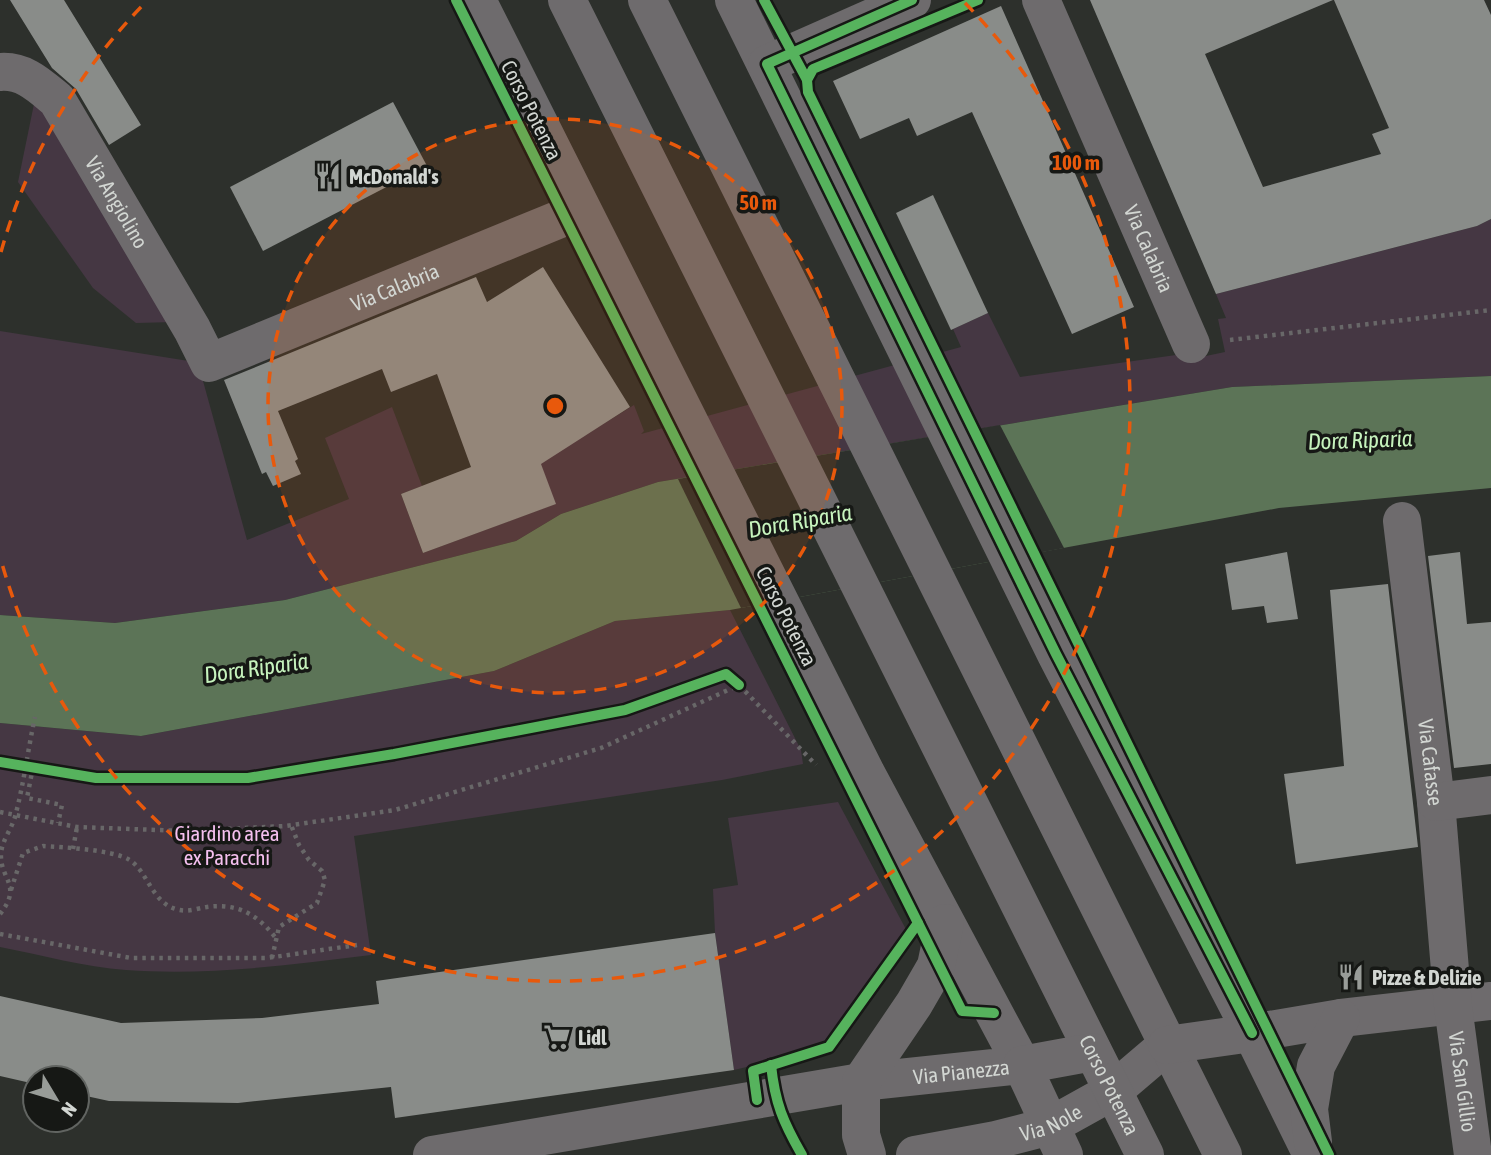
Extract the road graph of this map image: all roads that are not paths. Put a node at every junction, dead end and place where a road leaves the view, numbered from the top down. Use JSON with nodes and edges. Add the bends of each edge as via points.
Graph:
{"nodes":[{"id":1,"x":477,"y":0,"type":"edge"},
{"id":2,"x":567,"y":0,"type":"edge"},
{"id":3,"x":647,"y":0,"type":"edge"},
{"id":4,"x":734,"y":0,"type":"edge"},
{"id":5,"x":912,"y":0,"type":"edge"},
{"id":6,"x":1041,"y":0,"type":"edge"},
{"id":7,"x":766,"y":64,"type":"junction"},
{"id":8,"x":0,"y":72,"type":"edge"},
{"id":9,"x":582,"y":210,"type":"junction"},
{"id":10,"x":1191,"y":344,"type":"road end"},
{"id":11,"x":209,"y":363,"type":"joint"},
{"id":12,"x":1402,"y":521,"type":"dead end"},
{"id":13,"x":1491,"y":794,"type":"edge"},
{"id":14,"x":1436,"y":802,"type":"junction"},
{"id":15,"x":945,"y":923,"type":"junction"},
{"id":16,"x":1491,"y":1001,"type":"edge"},
{"id":17,"x":1453,"y":1006,"type":"junction"},
{"id":18,"x":1341,"y":1018,"type":"junction"},
{"id":19,"x":1252,"y":1033,"type":"junction"},
{"id":20,"x":1167,"y":1045,"type":"junction"},
{"id":21,"x":1093,"y":1052,"type":"junction"},
{"id":22,"x":1022,"y":1065,"type":"junction"},
{"id":23,"x":861,"y":1082,"type":"junction"},
{"id":24,"x":1113,"y":1091,"type":"junction"},
{"id":25,"x":1057,"y":1141,"type":"edge"},
{"id":26,"x":432,"y":1155,"type":"edge"},
{"id":27,"x":867,"y":1155,"type":"edge"},
{"id":28,"x":915,"y":1155,"type":"edge"},
{"id":29,"x":1145,"y":1155,"type":"edge"},
{"id":30,"x":1223,"y":1155,"type":"edge"},
{"id":31,"x":1313,"y":1155,"type":"edge"},
{"id":32,"x":1473,"y":1155,"type":"edge"}],
"edges":[{"from":1,"to":9,"type":"street","name":"Corso Potenza"},
{"from":2,"to":21,"type":"street","name":"Corso Potenza"},
{"from":3,"to":20,"type":"street"},
{"from":4,"to":7,"type":"street"},
{"from":5,"to":7,"type":"street"},
{"from":6,"to":10,"type":"street","name":"Via Calabria"},
{"from":7,"to":19,"type":"street","via":[[1056,654]]},
{"from":8,"to":11,"type":"street","name":"Via Angiolino","via":[[31,78],[57,100]]},
{"from":9,"to":11,"type":"street","name":"Via Calabria"},
{"from":9,"to":15,"type":"street","name":"Corso Potenza"},
{"from":12,"to":14,"type":"street","name":"Via Cafasse"},
{"from":13,"to":14,"type":"street"},
{"from":14,"to":17,"type":"street","name":"Via Cafasse"},
{"from":15,"to":22,"type":"street","name":"Corso Potenza"},
{"from":15,"to":23,"type":"street","via":[[936,966]]},
{"from":16,"to":17,"type":"street","name":"Via Pianezza"},
{"from":17,"to":18,"type":"street","name":"Via Pianezza"},
{"from":17,"to":32,"type":"street","name":"Via San Gillio"},
{"from":18,"to":19,"type":"street","name":"Via Pianezza"},
{"from":18,"to":31,"type":"street","via":[[1319,1058],[1312,1086]]},
{"from":19,"to":20,"type":"street","name":"Via Pianezza"},
{"from":19,"to":31,"type":"street"},
{"from":20,"to":21,"type":"street","name":"Via Pianezza"},
{"from":20,"to":24,"type":"street","name":"Via Nole"},
{"from":20,"to":30,"type":"street"},
{"from":21,"to":22,"type":"street","name":"Via Pianezza"},
{"from":21,"to":24,"type":"street","name":"Corso Potenza"},
{"from":22,"to":23,"type":"street","name":"Via Pianezza"},
{"from":22,"to":25,"type":"street","name":"Corso Potenza"},
{"from":23,"to":26,"type":"street","name":"Via Pianezza"},
{"from":23,"to":27,"type":"street","via":[[860,1135]]},
{"from":24,"to":25,"type":"street","name":"Via Nole"},
{"from":24,"to":29,"type":"street","name":"Corso Potenza"},
{"from":25,"to":28,"type":"street","name":"Via Nole","via":[[996,1140]]}]}
